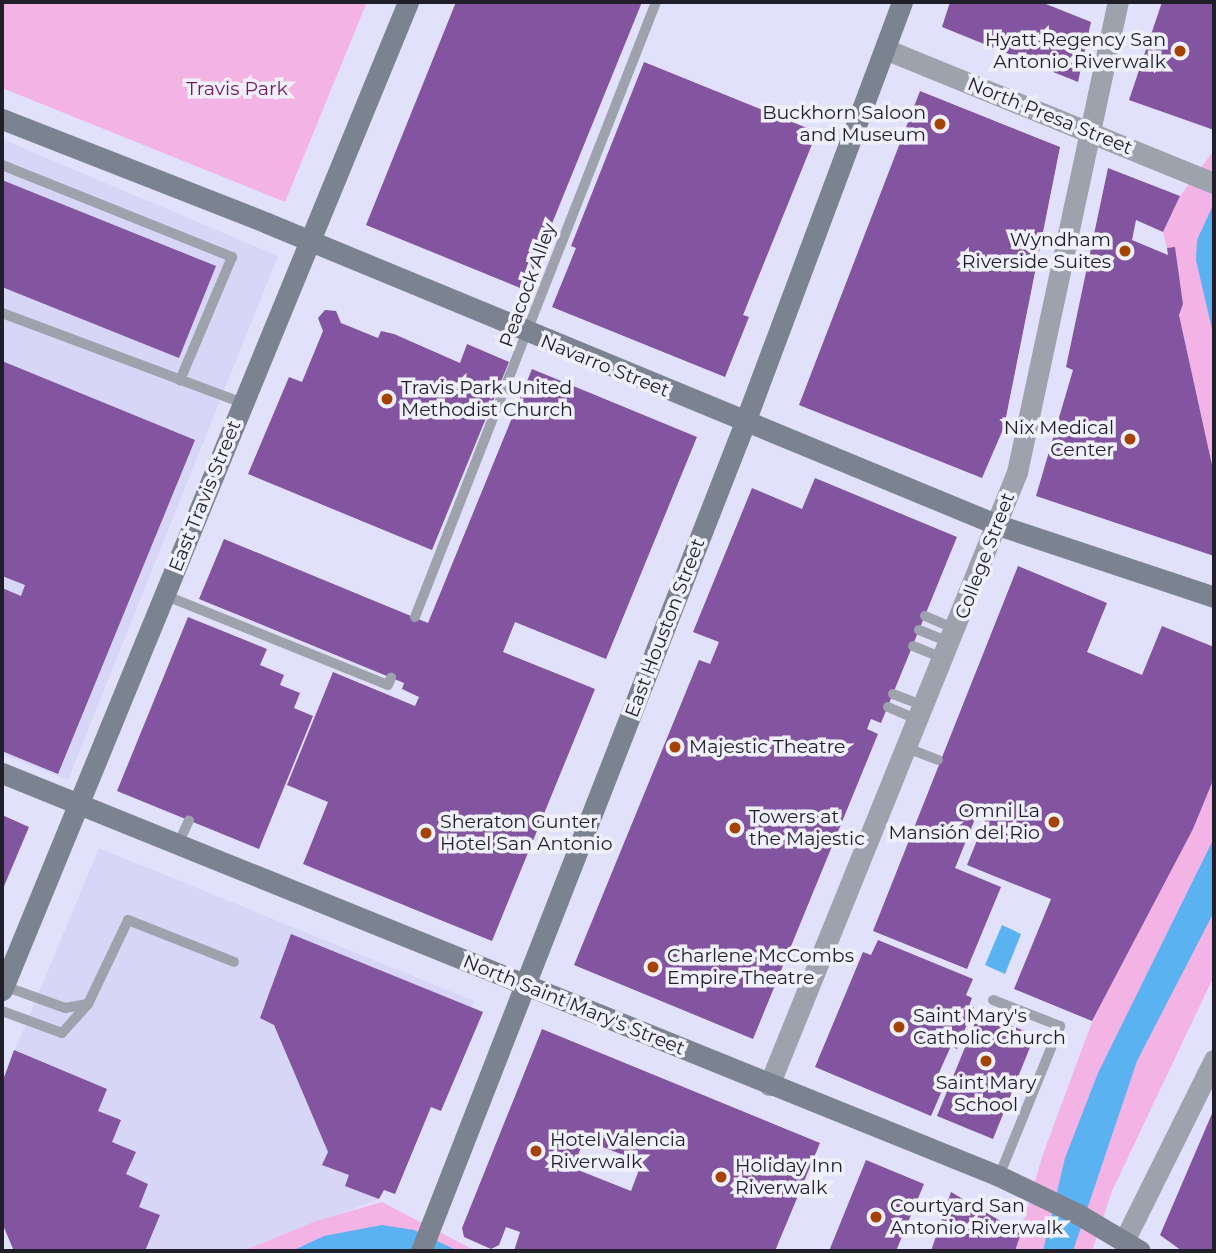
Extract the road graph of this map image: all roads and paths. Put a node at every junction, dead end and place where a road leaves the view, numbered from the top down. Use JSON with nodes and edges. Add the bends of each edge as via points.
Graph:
{"nodes":[{"id":1,"x":408,"y":2,"type":"edge"},
{"id":2,"x":656,"y":2,"type":"edge"},
{"id":3,"x":902,"y":2,"type":"edge"},
{"id":4,"x":1118,"y":2,"type":"edge"},
{"id":5,"x":885,"y":50,"type":"junction"},
{"id":6,"x":2,"y":119,"type":"edge"},
{"id":7,"x":1091,"y":132,"type":"junction"},
{"id":8,"x":2,"y":165,"type":"edge"},
{"id":9,"x":1208,"y":180,"type":"edge"},
{"id":10,"x":309,"y":241,"type":"junction"},
{"id":11,"x":2,"y":313,"type":"edge"},
{"id":12,"x":527,"y":334,"type":"junction"},
{"id":13,"x":180,"y":380,"type":"junction"},
{"id":14,"x":243,"y":403,"type":"junction"},
{"id":15,"x":745,"y":422,"type":"junction"},
{"id":16,"x":998,"y":525,"type":"junction"},
{"id":17,"x":164,"y":595,"type":"junction"},
{"id":18,"x":1214,"y":597,"type":"edge"},
{"id":19,"x":925,"y":616,"type":"dead end"},
{"id":20,"x":415,"y":617,"type":"dead end"},
{"id":21,"x":919,"y":630,"type":"dead end"},
{"id":22,"x":950,"y":643,"type":"junction"},
{"id":23,"x":913,"y":646,"type":"dead end"},
{"id":24,"x":389,"y":681,"type":"dead end"},
{"id":25,"x":893,"y":694,"type":"dead end"},
{"id":26,"x":888,"y":707,"type":"dead end"},
{"id":27,"x":922,"y":713,"type":"junction"},
{"id":28,"x":907,"y":748,"type":"junction"},
{"id":29,"x":938,"y":760,"type":"dead end"},
{"id":30,"x":2,"y":773,"type":"edge"},
{"id":31,"x":79,"y":803,"type":"junction"},
{"id":32,"x":189,"y":820,"type":"dead end"},
{"id":33,"x":178,"y":844,"type":"junction"},
{"id":34,"x":234,"y":962,"type":"dead end"},
{"id":35,"x":527,"y":985,"type":"junction"},
{"id":36,"x":3,"y":988,"type":"edge"},
{"id":37,"x":993,"y":1000,"type":"dead end"},
{"id":38,"x":88,"y":1004,"type":"junction"},
{"id":39,"x":2,"y":1010,"type":"edge"},
{"id":40,"x":1214,"y":1060,"type":"edge"},
{"id":41,"x":769,"y":1085,"type":"junction"},
{"id":42,"x":999,"y":1176,"type":"junction"},
{"id":43,"x":1132,"y":1246,"type":"edge"},
{"id":44,"x":421,"y":1251,"type":"edge"}],
"edges":[{"from":1,"to":10,"type":"main road","name":"East Travis Street"},
{"from":2,"to":12,"type":"lane","name":"Peacock Alley"},
{"from":3,"to":5,"type":"main road","name":"East Houston Street"},
{"from":4,"to":7,"type":"street","name":"College Street"},
{"from":5,"to":7,"type":"street","name":"North Presa Street"},
{"from":5,"to":15,"type":"main road","name":"East Houston Street"},
{"from":6,"to":10,"type":"main road","name":"Navarro Street"},
{"from":7,"to":9,"type":"street","name":"North Presa Street"},
{"from":7,"to":16,"type":"street","name":"College Street","via":[[1030,424]]},
{"from":8,"to":13,"type":"lane","via":[[232,257]]},
{"from":10,"to":12,"type":"main road","name":"Navarro Street"},
{"from":10,"to":14,"type":"main road","name":"East Travis Street"},
{"from":11,"to":13,"type":"lane"},
{"from":12,"to":15,"type":"main road","name":"Navarro Street"},
{"from":12,"to":20,"type":"lane","name":"Peacock Alley"},
{"from":13,"to":14,"type":"lane"},
{"from":14,"to":17,"type":"main road","name":"East Travis Street"},
{"from":15,"to":16,"type":"main road","name":"Navarro Street"},
{"from":15,"to":35,"type":"main road","name":"East Houston Street"},
{"from":16,"to":18,"type":"main road","name":"Navarro Street"},
{"from":16,"to":22,"type":"street","name":"College Street"},
{"from":17,"to":24,"type":"lane"},
{"from":17,"to":31,"type":"main road","name":"East Travis Street"},
{"from":19,"to":22,"type":"lane"},
{"from":21,"to":22,"type":"lane"},
{"from":22,"to":23,"type":"lane"},
{"from":22,"to":27,"type":"street","name":"College Street"},
{"from":25,"to":27,"type":"lane"},
{"from":26,"to":27,"type":"lane"},
{"from":27,"to":28,"type":"street","name":"College Street"},
{"from":28,"to":29,"type":"lane"},
{"from":28,"to":41,"type":"street","name":"College Street"},
{"from":30,"to":31,"type":"main road","name":"North Saint Mary's Street"},
{"from":31,"to":33,"type":"main road","name":"North Saint Mary's Street"},
{"from":31,"to":36,"type":"main road","name":"East Travis Street"},
{"from":32,"to":33,"type":"lane"},
{"from":33,"to":35,"type":"main road","name":"North Saint Mary's Street"},
{"from":34,"to":38,"type":"lane","via":[[128,920]]},
{"from":35,"to":41,"type":"main road","name":"North Saint Mary's Street"},
{"from":35,"to":44,"type":"main road","name":"East Houston Street"},
{"from":36,"to":38,"type":"lane","via":[[65,1009]]},
{"from":37,"to":42,"type":"lane","via":[[1060,1026]]},
{"from":38,"to":39,"type":"lane","via":[[62,1034]]},
{"from":40,"to":43,"type":"street"},
{"from":41,"to":42,"type":"main road","name":"North Saint Mary's Street"},
{"from":42,"to":43,"type":"main road","name":"North Saint Mary's Street"}]}
